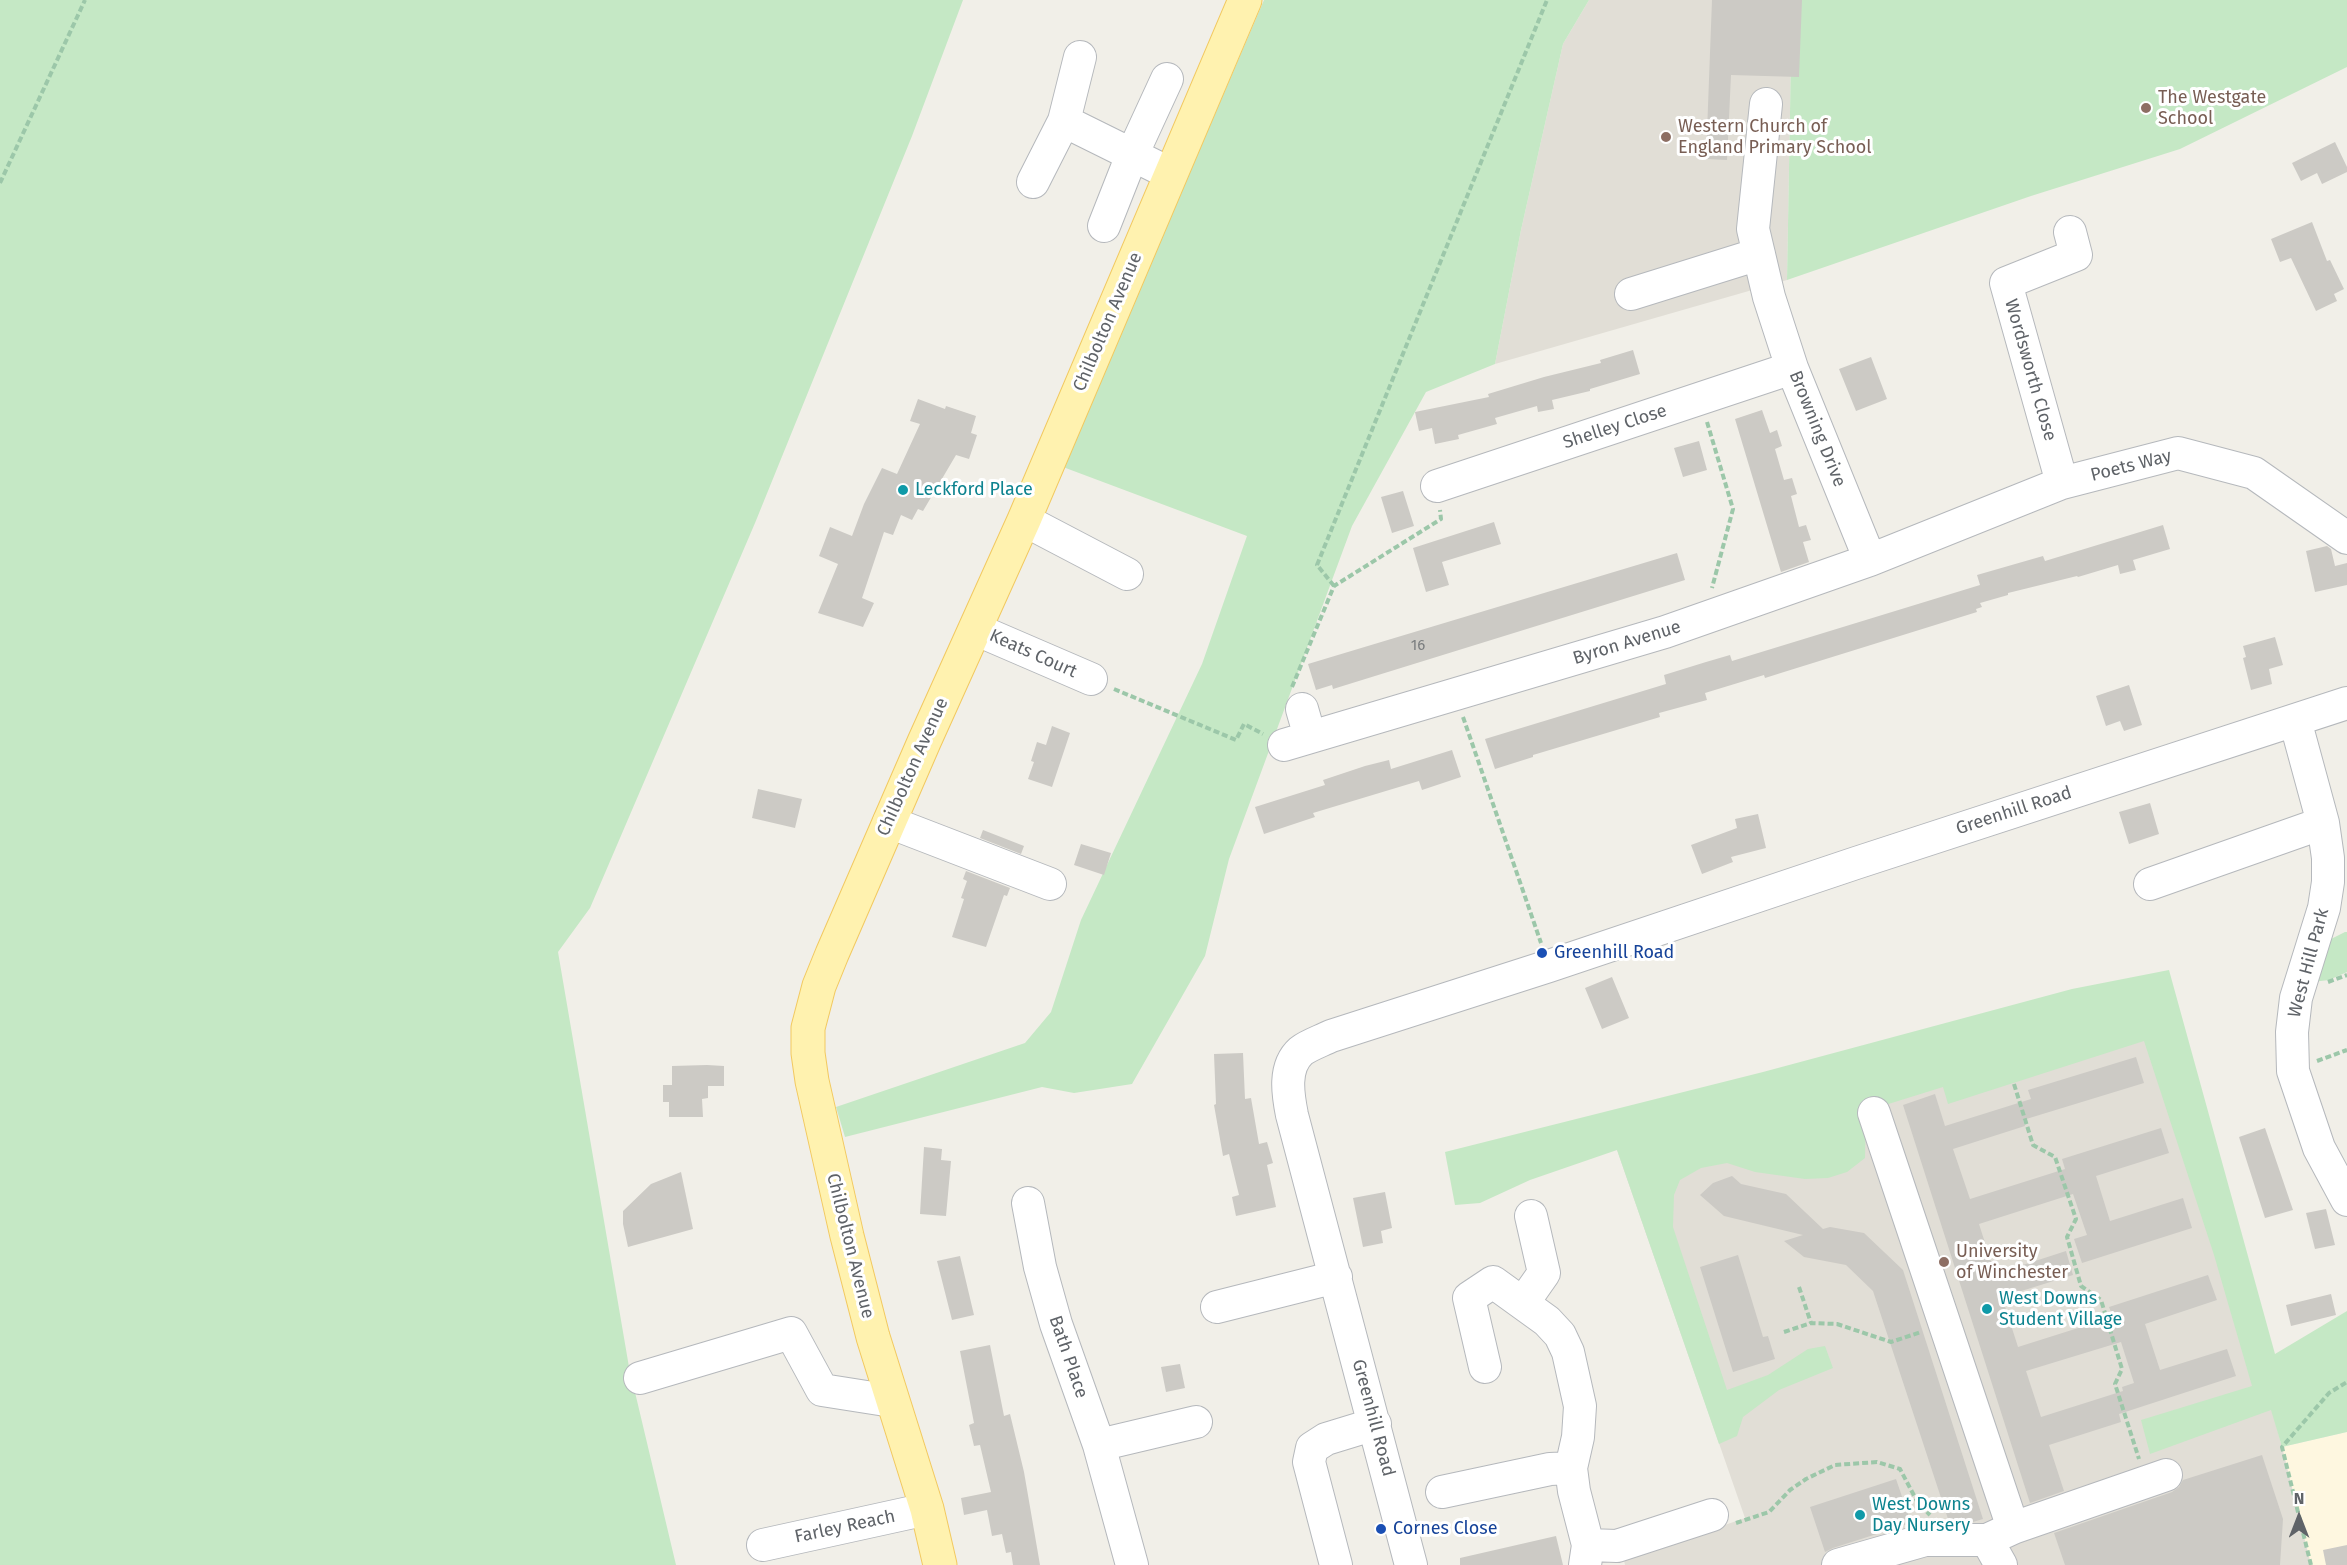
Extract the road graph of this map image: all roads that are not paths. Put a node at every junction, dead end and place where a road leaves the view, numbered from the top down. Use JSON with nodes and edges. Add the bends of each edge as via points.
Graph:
{"nodes":[{"id":1,"x":1245,"y":0,"type":"edge"},
{"id":2,"x":1080,"y":57,"type":"dead end"},
{"id":3,"x":1167,"y":79,"type":"dead end"},
{"id":4,"x":1766,"y":104,"type":"dead end"},
{"id":5,"x":1064,"y":121,"type":"junction"},
{"id":6,"x":1132,"y":154,"type":"junction"},
{"id":7,"x":1171,"y":174,"type":"junction"},
{"id":8,"x":1033,"y":182,"type":"dead end"},
{"id":9,"x":1104,"y":226,"type":"dead end"},
{"id":10,"x":2070,"y":232,"type":"dead end"},
{"id":11,"x":1759,"y":254,"type":"junction"},
{"id":12,"x":1631,"y":294,"type":"dead end"},
{"id":13,"x":1792,"y":368,"type":"junction"},
{"id":14,"x":2062,"y":483,"type":"junction"},
{"id":15,"x":1437,"y":486,"type":"road end"},
{"id":16,"x":1024,"y":520,"type":"junction"},
{"id":17,"x":1939,"y":532,"type":"joint"},
{"id":18,"x":2347,"y":537,"type":"edge"},
{"id":19,"x":1870,"y":560,"type":"junction"},
{"id":20,"x":1127,"y":574,"type":"dead end"},
{"id":21,"x":975,"y":629,"type":"junction"},
{"id":22,"x":1091,"y":679,"type":"road end"},
{"id":23,"x":2347,"y":703,"type":"edge"},
{"id":24,"x":2295,"y":720,"type":"junction"},
{"id":25,"x":1299,"y":730,"type":"road end"},
{"id":26,"x":889,"y":822,"type":"junction"},
{"id":27,"x":2323,"y":824,"type":"junction"},
{"id":28,"x":1050,"y":884,"type":"dead end"},
{"id":29,"x":2150,"y":884,"type":"dead end"},
{"id":30,"x":2335,"y":912,"type":"edge"},
{"id":31,"x":1874,"y":1113,"type":"dead end"},
{"id":32,"x":2347,"y":1200,"type":"edge"},
{"id":33,"x":1028,"y":1203,"type":"dead end"},
{"id":34,"x":1532,"y":1216,"type":"dead end"},
{"id":35,"x":1336,"y":1277,"type":"junction"},
{"id":36,"x":1522,"y":1304,"type":"junction"},
{"id":37,"x":1217,"y":1307,"type":"dead end"},
{"id":38,"x":1485,"y":1366,"type":"dead end"},
{"id":39,"x":640,"y":1378,"type":"dead end"},
{"id":40,"x":892,"y":1401,"type":"junction"},
{"id":41,"x":1196,"y":1422,"type":"dead end"},
{"id":42,"x":1375,"y":1424,"type":"junction"},
{"id":43,"x":1099,"y":1445,"type":"junction"},
{"id":44,"x":1571,"y":1468,"type":"junction"},
{"id":45,"x":2155,"y":1477,"type":"road end"},
{"id":46,"x":1442,"y":1492,"type":"dead end"},
{"id":47,"x":927,"y":1509,"type":"junction"},
{"id":48,"x":1724,"y":1519,"type":"road end"},
{"id":49,"x":2000,"y":1544,"type":"edge"},
{"id":50,"x":763,"y":1545,"type":"dead end"},
{"id":51,"x":1587,"y":1555,"type":"edge"},
{"id":52,"x":940,"y":1565,"type":"edge"},
{"id":53,"x":1132,"y":1565,"type":"edge"},
{"id":54,"x":1336,"y":1565,"type":"edge"},
{"id":55,"x":1411,"y":1565,"type":"edge"},
{"id":56,"x":1838,"y":1565,"type":"edge"}],
"edges":[{"from":1,"to":7,"type":"main road","name":"Chilbolton Avenue"},
{"from":2,"to":5,"type":"street"},
{"from":3,"to":6,"type":"street"},
{"from":4,"to":11,"type":"street","name":"Browning Drive","via":[[1753,229]]},
{"from":5,"to":6,"type":"street"},
{"from":5,"to":8,"type":"street"},
{"from":6,"to":7,"type":"street"},
{"from":6,"to":9,"type":"street"},
{"from":7,"to":16,"type":"main road","name":"Chilbolton Avenue"},
{"from":10,"to":14,"type":"street","name":"Wordsworth Close","via":[[2076,255],[2006,284]]},
{"from":11,"to":12,"type":"street"},
{"from":11,"to":13,"type":"street","name":"Browning Drive"},
{"from":13,"to":15,"type":"street","name":"Shelley Close"},
{"from":13,"to":19,"type":"street","name":"Browning Drive"},
{"from":14,"to":17,"type":"street","name":"Poets Way"},
{"from":14,"to":18,"type":"street","name":"Poets Way","via":[[2178,453],[2254,473]]},
{"from":16,"to":20,"type":"street"},
{"from":16,"to":21,"type":"main road","name":"Chilbolton Avenue"},
{"from":17,"to":19,"type":"street","name":"Byron Avenue"},
{"from":19,"to":25,"type":"street","name":"Byron Avenue","via":[[1665,633],[1455,694]]},
{"from":21,"to":22,"type":"street","name":"Keats Court"},
{"from":21,"to":26,"type":"main road","name":"Chilbolton Avenue"},
{"from":23,"to":24,"type":"street","name":"Greenhill Road"},
{"from":24,"to":27,"type":"street","name":"West Hill Park"},
{"from":24,"to":35,"type":"street","name":"Greenhill Road","via":[[1331,1036],[1299,1053],[1290,1072],[1289,1098]]},
{"from":26,"to":28,"type":"street"},
{"from":26,"to":40,"type":"main road","name":"Chilbolton Avenue","via":[[819,986],[808,1028],[808,1053],[847,1236]]},
{"from":27,"to":29,"type":"street"},
{"from":27,"to":30,"type":"street","name":"West Hill Park"},
{"from":30,"to":32,"type":"street","name":"West Hill Park","via":[[2296,999],[2293,1071],[2319,1148]]},
{"from":31,"to":49,"type":"street","via":[[1945,1324]]},
{"from":33,"to":43,"type":"street","name":"Bath Place","via":[[1056,1324]]},
{"from":34,"to":36,"type":"street","via":[[1544,1273]]},
{"from":35,"to":37,"type":"street"},
{"from":35,"to":42,"type":"street","name":"Greenhill Road"},
{"from":36,"to":38,"type":"street","via":[[1493,1282],[1469,1298]]},
{"from":36,"to":44,"type":"street","via":[[1560,1335],[1568,1352],[1580,1406]]},
{"from":39,"to":40,"type":"street","via":[[791,1333],[822,1390]]},
{"from":40,"to":47,"type":"main road","name":"Chilbolton Avenue"},
{"from":41,"to":43,"type":"street"},
{"from":42,"to":54,"type":"street","via":[[1326,1439],[1312,1448],[1308,1462]]},
{"from":42,"to":55,"type":"street","name":"Greenhill Road"},
{"from":43,"to":53,"type":"street","name":"Bath Place"},
{"from":44,"to":46,"type":"street"},
{"from":44,"to":51,"type":"street"},
{"from":45,"to":49,"type":"street"},
{"from":47,"to":50,"type":"street","name":"Farley Reach"},
{"from":47,"to":52,"type":"main road","name":"Chilbolton Avenue"},
{"from":48,"to":51,"type":"street"},
{"from":49,"to":56,"type":"street","via":[[1925,1540]]}]}
